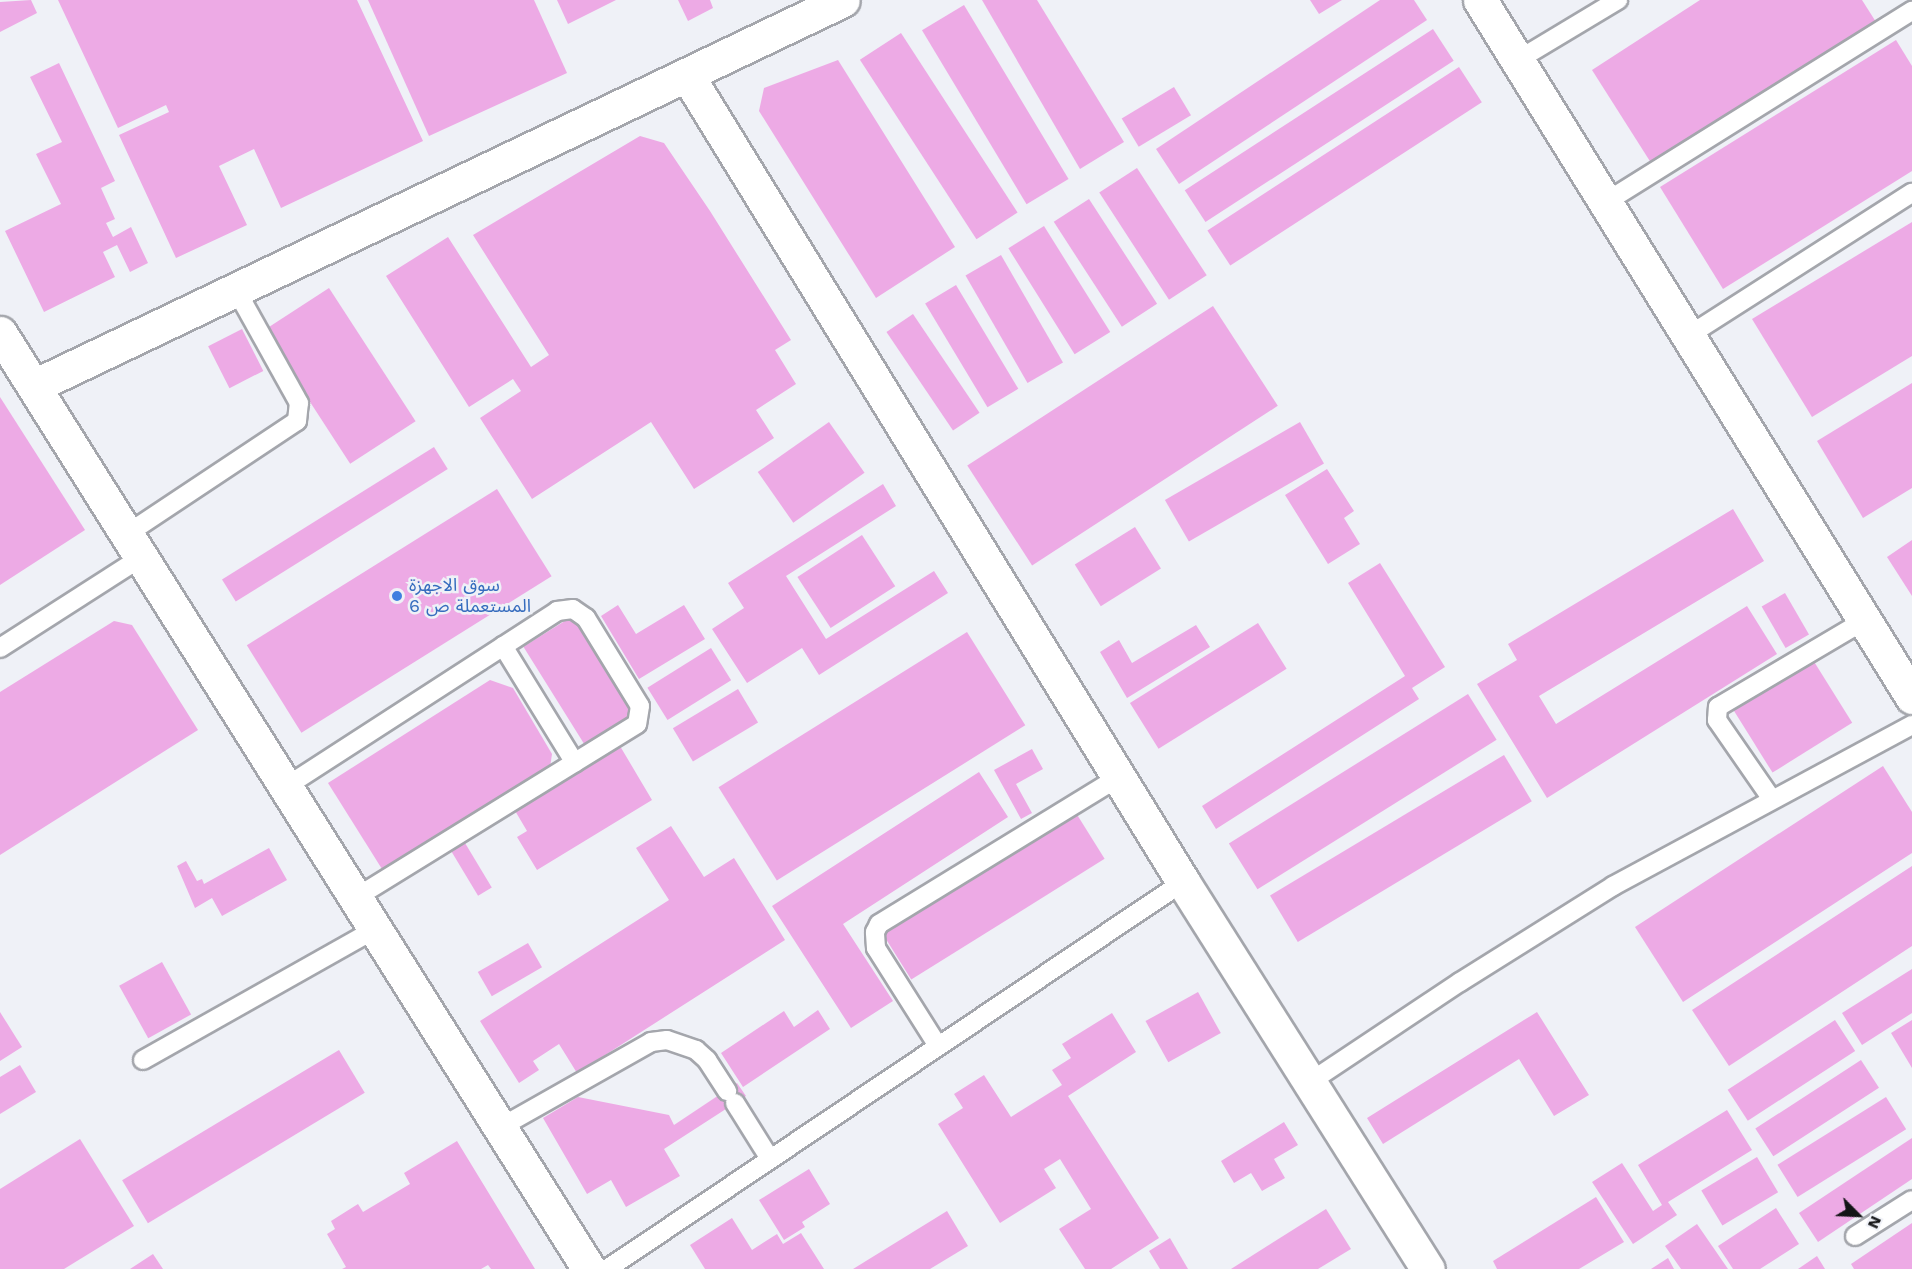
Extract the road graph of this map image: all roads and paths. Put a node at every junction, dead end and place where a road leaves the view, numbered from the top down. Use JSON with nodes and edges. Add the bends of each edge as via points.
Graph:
{"nodes":[{"id":1,"x":843,"y":0,"type":"edge"},
{"id":2,"x":1480,"y":0,"type":"edge"},
{"id":3,"x":1618,"y":0,"type":"edge"},
{"id":4,"x":1912,"y":11,"type":"edge"},
{"id":5,"x":1518,"y":60,"type":"junction"},
{"id":6,"x":687,"y":75,"type":"junction"},
{"id":7,"x":1912,"y":193,"type":"edge"},
{"id":8,"x":1606,"y":202,"type":"junction"},
{"id":9,"x":236,"y":290,"type":"junction"},
{"id":10,"x":0,"y":333,"type":"edge"},
{"id":11,"x":1688,"y":336,"type":"junction"},
{"id":12,"x":34,"y":386,"type":"junction"},
{"id":13,"x":135,"y":545,"type":"junction"},
{"id":14,"x":1865,"y":620,"type":"junction"},
{"id":15,"x":503,"y":646,"type":"junction"},
{"id":16,"x":0,"y":648,"type":"edge"},
{"id":17,"x":1912,"y":697,"type":"edge"},
{"id":18,"x":1912,"y":724,"type":"edge"},
{"id":19,"x":575,"y":763,"type":"junction"},
{"id":20,"x":1119,"y":777,"type":"junction"},
{"id":21,"x":287,"y":786,"type":"junction"},
{"id":22,"x":1771,"y":798,"type":"junction"},
{"id":23,"x":1183,"y":882,"type":"junction"},
{"id":24,"x":357,"y":897,"type":"junction"},
{"id":25,"x":377,"y":928,"type":"junction"},
{"id":26,"x":938,"y":1046,"type":"junction"},
{"id":27,"x":143,"y":1060,"type":"dead end"},
{"id":28,"x":1310,"y":1082,"type":"junction"},
{"id":29,"x":501,"y":1127,"type":"junction"},
{"id":30,"x":770,"y":1159,"type":"junction"},
{"id":31,"x":1912,"y":1200,"type":"edge"},
{"id":32,"x":1855,"y":1236,"type":"dead end"},
{"id":33,"x":590,"y":1269,"type":"edge"},
{"id":34,"x":607,"y":1269,"type":"edge"},
{"id":35,"x":1428,"y":1269,"type":"edge"}],
"edges":[{"from":1,"to":6,"type":"street"},
{"from":2,"to":5,"type":"street"},
{"from":3,"to":5,"type":"lane"},
{"from":4,"to":8,"type":"lane"},
{"from":5,"to":8,"type":"street"},
{"from":6,"to":9,"type":"street"},
{"from":6,"to":20,"type":"street"},
{"from":7,"to":11,"type":"lane"},
{"from":8,"to":11,"type":"street"},
{"from":9,"to":12,"type":"street"},
{"from":9,"to":13,"type":"lane","via":[[299,403],[300,416],[293,426]]},
{"from":10,"to":12,"type":"street"},
{"from":11,"to":14,"type":"street"},
{"from":12,"to":13,"type":"street"},
{"from":13,"to":16,"type":"lane"},
{"from":13,"to":21,"type":"street"},
{"from":14,"to":17,"type":"street"},
{"from":14,"to":22,"type":"lane","via":[[1718,707],[1717,720]]},
{"from":15,"to":19,"type":"lane"},
{"from":15,"to":19,"type":"lane","via":[[565,608],[586,618],[641,712],[633,727]]},
{"from":15,"to":21,"type":"lane"},
{"from":18,"to":22,"type":"lane"},
{"from":19,"to":24,"type":"lane"},
{"from":20,"to":23,"type":"street"},
{"from":20,"to":26,"type":"lane","via":[[879,924],[876,948]]},
{"from":21,"to":24,"type":"street"},
{"from":22,"to":28,"type":"lane","via":[[1594,898]]},
{"from":23,"to":26,"type":"lane"},
{"from":23,"to":28,"type":"street"},
{"from":24,"to":25,"type":"street"},
{"from":25,"to":27,"type":"lane"},
{"from":25,"to":29,"type":"street"},
{"from":26,"to":30,"type":"lane"},
{"from":28,"to":35,"type":"street"},
{"from":29,"to":30,"type":"lane","via":[[651,1042],[667,1040],[696,1050],[707,1060]]},
{"from":29,"to":33,"type":"street"},
{"from":30,"to":34,"type":"lane"},
{"from":31,"to":32,"type":"lane"}]}
